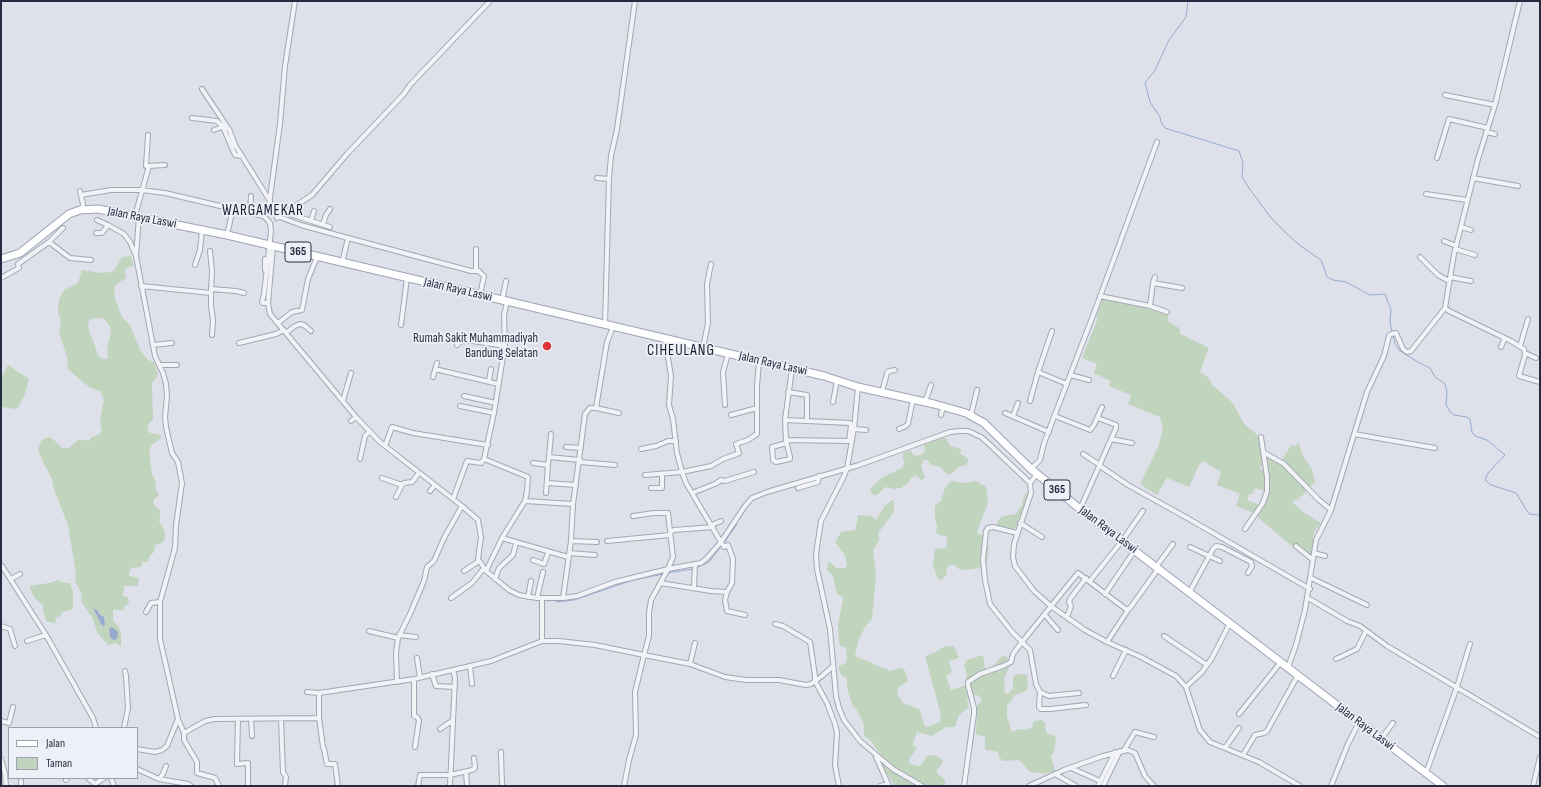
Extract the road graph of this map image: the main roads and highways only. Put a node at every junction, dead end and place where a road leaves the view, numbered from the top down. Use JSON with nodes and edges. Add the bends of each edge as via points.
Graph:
{"nodes":[{"id":1,"x":1,"y":259,"type":"edge"},
{"id":2,"x":1443,"y":786,"type":"edge"}],
"edges":[{"from":1,"to":2,"type":"main road","name":"Jalan Raya Laswi","number":"365","via":[[20,253],[72,212],[98,210],[227,235],[759,361],[971,415],[1080,509]]}]}
